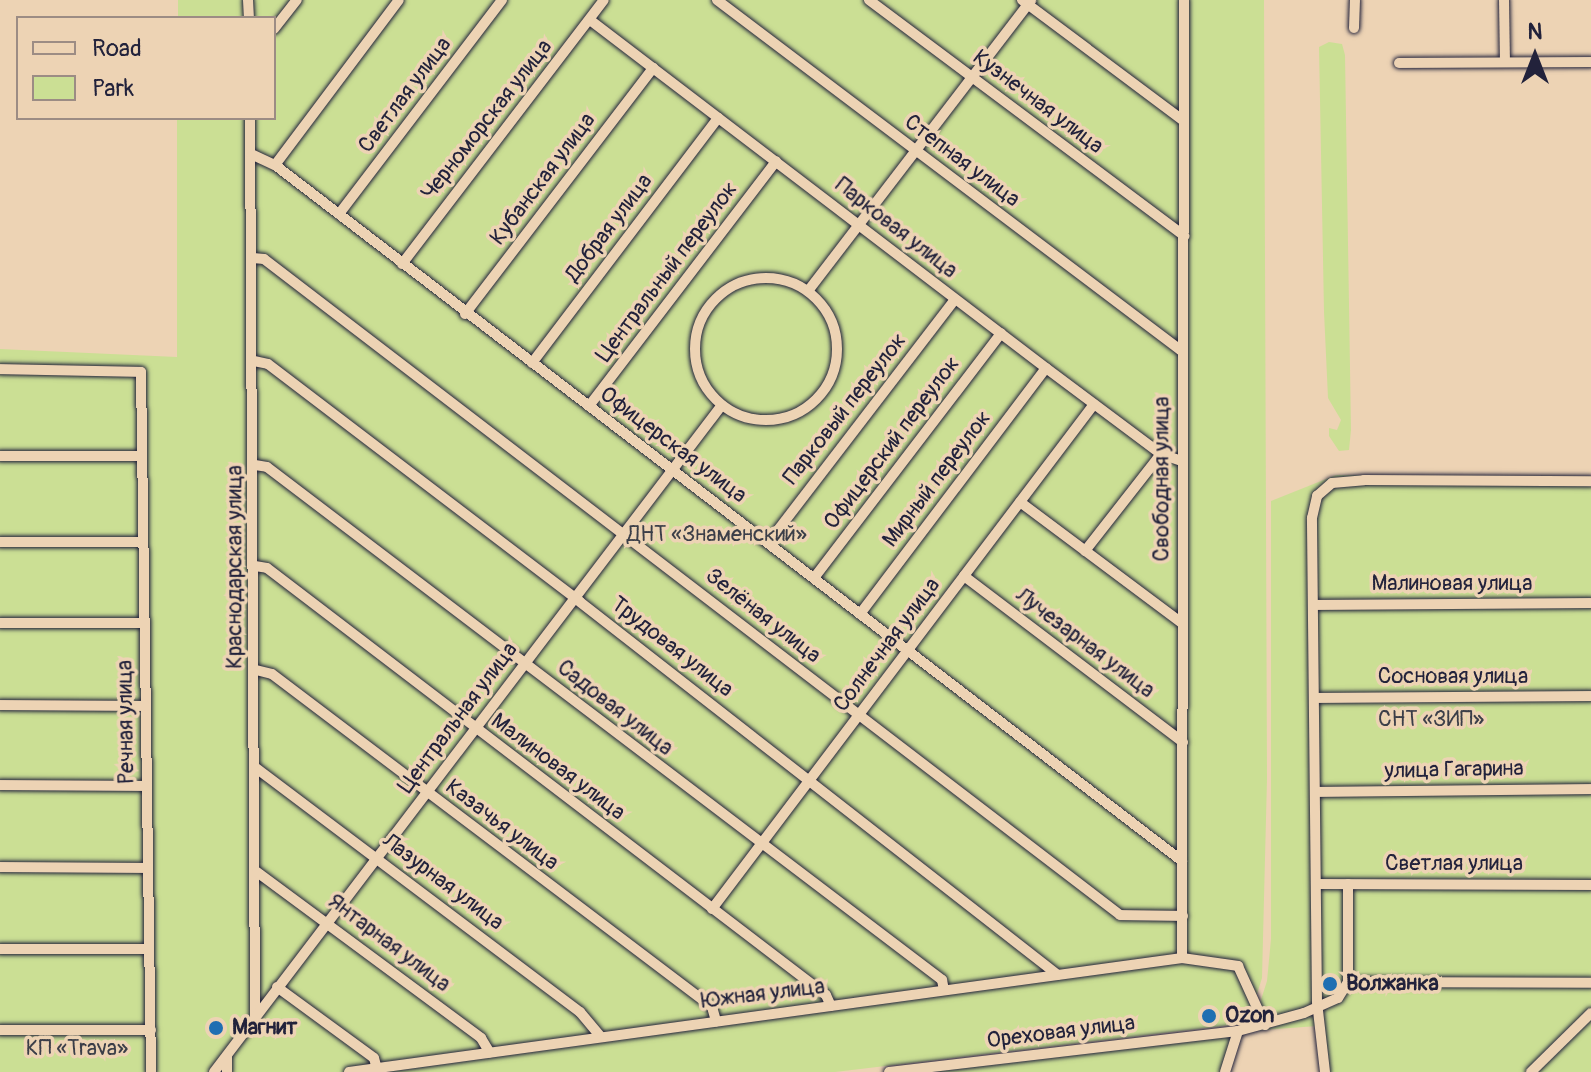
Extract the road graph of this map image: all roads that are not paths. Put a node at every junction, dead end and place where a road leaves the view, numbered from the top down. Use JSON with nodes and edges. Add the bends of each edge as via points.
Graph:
{"nodes":[{"id":1,"x":297,"y":0,"type":"edge"},
{"id":2,"x":399,"y":0,"type":"edge"},
{"id":3,"x":502,"y":0,"type":"edge"},
{"id":4,"x":604,"y":0,"type":"edge"},
{"id":5,"x":717,"y":0,"type":"edge"},
{"id":6,"x":869,"y":0,"type":"edge"},
{"id":7,"x":1355,"y":0,"type":"edge"},
{"id":8,"x":1504,"y":0,"type":"edge"},
{"id":9,"x":1027,"y":1,"type":"edge"},
{"id":10,"x":1182,"y":1,"type":"edge"},
{"id":11,"x":590,"y":20,"type":"junction"},
{"id":12,"x":276,"y":26,"type":"edge"},
{"id":13,"x":1354,"y":28,"type":"dead end"},
{"id":14,"x":1505,"y":61,"type":"junction"},
{"id":15,"x":1591,"y":62,"type":"edge"},
{"id":16,"x":1399,"y":63,"type":"dead end"},
{"id":17,"x":653,"y":68,"type":"junction"},
{"id":18,"x":971,"y":78,"type":"junction"},
{"id":19,"x":718,"y":118,"type":"junction"},
{"id":20,"x":250,"y":120,"type":"edge"},
{"id":21,"x":1184,"y":121,"type":"junction"},
{"id":22,"x":916,"y":151,"type":"junction"},
{"id":23,"x":251,"y":154,"type":"junction"},
{"id":24,"x":776,"y":161,"type":"junction"},
{"id":25,"x":275,"y":165,"type":"junction"},
{"id":26,"x":339,"y":214,"type":"junction"},
{"id":27,"x":860,"y":224,"type":"junction"},
{"id":28,"x":1184,"y":236,"type":"junction"},
{"id":29,"x":253,"y":258,"type":"junction"},
{"id":30,"x":402,"y":264,"type":"junction"},
{"id":31,"x":808,"y":291,"type":"junction"},
{"id":32,"x":955,"y":299,"type":"junction"},
{"id":33,"x":465,"y":314,"type":"junction"},
{"id":34,"x":1001,"y":333,"type":"junction"},
{"id":35,"x":1183,"y":352,"type":"junction"},
{"id":36,"x":254,"y":361,"type":"junction"},
{"id":37,"x":532,"y":363,"type":"junction"},
{"id":38,"x":1046,"y":368,"type":"junction"},
{"id":39,"x":0,"y":369,"type":"edge"},
{"id":40,"x":1094,"y":404,"type":"junction"},
{"id":41,"x":722,"y":405,"type":"junction"},
{"id":42,"x":589,"y":406,"type":"junction"},
{"id":43,"x":1161,"y":454,"type":"junction"},
{"id":44,"x":0,"y":456,"type":"edge"},
{"id":45,"x":141,"y":456,"type":"junction"},
{"id":46,"x":1181,"y":461,"type":"junction"},
{"id":47,"x":255,"y":465,"type":"junction"},
{"id":48,"x":673,"y":469,"type":"junction"},
{"id":49,"x":1591,"y":481,"type":"edge"},
{"id":50,"x":1020,"y":502,"type":"junction"},
{"id":51,"x":625,"y":534,"type":"junction"},
{"id":52,"x":0,"y":542,"type":"edge"},
{"id":53,"x":142,"y":542,"type":"junction"},
{"id":54,"x":768,"y":543,"type":"junction"},
{"id":55,"x":1085,"y":551,"type":"junction"},
{"id":56,"x":255,"y":566,"type":"junction"},
{"id":57,"x":964,"y":576,"type":"junction"},
{"id":58,"x":814,"y":578,"type":"junction"},
{"id":59,"x":574,"y":597,"type":"junction"},
{"id":60,"x":1591,"y":603,"type":"edge"},
{"id":61,"x":1314,"y":605,"type":"junction"},
{"id":62,"x":860,"y":614,"type":"junction"},
{"id":63,"x":0,"y":623,"type":"edge"},
{"id":64,"x":144,"y":623,"type":"junction"},
{"id":65,"x":1182,"y":623,"type":"junction"},
{"id":66,"x":908,"y":650,"type":"junction"},
{"id":67,"x":525,"y":663,"type":"junction"},
{"id":68,"x":256,"y":670,"type":"junction"},
{"id":69,"x":1591,"y":696,"type":"edge"},
{"id":70,"x":1315,"y":698,"type":"junction"},
{"id":71,"x":0,"y":705,"type":"edge"},
{"id":72,"x":145,"y":706,"type":"junction"},
{"id":73,"x":860,"y":716,"type":"junction"},
{"id":74,"x":475,"y":728,"type":"junction"},
{"id":75,"x":1183,"y":742,"type":"junction"},
{"id":76,"x":256,"y":768,"type":"junction"},
{"id":77,"x":811,"y":780,"type":"junction"},
{"id":78,"x":0,"y":785,"type":"edge"},
{"id":79,"x":147,"y":786,"type":"junction"},
{"id":80,"x":1591,"y":789,"type":"edge"},
{"id":81,"x":426,"y":792,"type":"junction"},
{"id":82,"x":1316,"y":792,"type":"junction"},
{"id":83,"x":760,"y":846,"type":"junction"},
{"id":84,"x":378,"y":857,"type":"junction"},
{"id":85,"x":1182,"y":861,"type":"junction"},
{"id":86,"x":0,"y":867,"type":"edge"},
{"id":87,"x":148,"y":868,"type":"junction"},
{"id":88,"x":257,"y":872,"type":"junction"},
{"id":89,"x":1318,"y":884,"type":"junction"},
{"id":90,"x":1348,"y":884,"type":"junction"},
{"id":91,"x":1591,"y":885,"type":"edge"},
{"id":92,"x":712,"y":909,"type":"junction"},
{"id":93,"x":1183,"y":916,"type":"junction"},
{"id":94,"x":328,"y":921,"type":"junction"},
{"id":95,"x":0,"y":949,"type":"edge"},
{"id":96,"x":149,"y":949,"type":"junction"},
{"id":97,"x":1182,"y":958,"type":"junction"},
{"id":98,"x":1058,"y":975,"type":"junction"},
{"id":99,"x":1348,"y":982,"type":"junction"},
{"id":100,"x":1591,"y":983,"type":"edge"},
{"id":101,"x":277,"y":987,"type":"junction"},
{"id":102,"x":944,"y":990,"type":"junction"},
{"id":103,"x":1317,"y":1002,"type":"junction"},
{"id":104,"x":831,"y":1006,"type":"junction"},
{"id":105,"x":1591,"y":1013,"type":"edge"},
{"id":106,"x":255,"y":1016,"type":"junction"},
{"id":107,"x":716,"y":1021,"type":"junction"},
{"id":108,"x":1265,"y":1025,"type":"junction"},
{"id":109,"x":0,"y":1030,"type":"edge"},
{"id":110,"x":151,"y":1030,"type":"junction"},
{"id":111,"x":1238,"y":1031,"type":"junction"},
{"id":112,"x":600,"y":1036,"type":"junction"},
{"id":113,"x":490,"y":1053,"type":"junction"},
{"id":114,"x":227,"y":1056,"type":"junction"},
{"id":115,"x":377,"y":1069,"type":"junction"},
{"id":116,"x":151,"y":1072,"type":"edge"},
{"id":117,"x":214,"y":1072,"type":"edge"},
{"id":118,"x":227,"y":1072,"type":"edge"},
{"id":119,"x":349,"y":1072,"type":"edge"},
{"id":120,"x":889,"y":1072,"type":"edge"},
{"id":121,"x":1225,"y":1072,"type":"edge"},
{"id":122,"x":1325,"y":1072,"type":"edge"},
{"id":123,"x":1531,"y":1072,"type":"edge"}],
"edges":[{"from":1,"to":12,"type":"street"},
{"from":2,"to":25,"type":"street"},
{"from":3,"to":26,"type":"street","name":"Светлая улица"},
{"from":4,"to":11,"type":"street","name":"Черноморская улица"},
{"from":5,"to":22,"type":"street","name":"Степная улица"},
{"from":6,"to":18,"type":"street","name":"Кузнечная улица"},
{"from":7,"to":13,"type":"street"},
{"from":8,"to":14,"type":"street"},
{"from":9,"to":18,"type":"street"},
{"from":9,"to":21,"type":"street"},
{"from":10,"to":21,"type":"street","name":"Свободная улица"},
{"from":11,"to":17,"type":"street","name":"Парковая улица"},
{"from":11,"to":30,"type":"street","name":"Черноморская улица"},
{"from":14,"to":15,"type":"street"},
{"from":14,"to":16,"type":"street"},
{"from":17,"to":19,"type":"street","name":"Парковая улица"},
{"from":17,"to":33,"type":"street","name":"Кубанская улица"},
{"from":18,"to":22,"type":"street"},
{"from":18,"to":28,"type":"street","name":"Кузнечная улица"},
{"from":19,"to":24,"type":"street","name":"Парковая улица"},
{"from":19,"to":37,"type":"street","name":"Добрая улица"},
{"from":20,"to":23,"type":"street","name":"Краснодарская улица"},
{"from":21,"to":28,"type":"street","name":"Свободная улица"},
{"from":22,"to":27,"type":"street"},
{"from":22,"to":35,"type":"street","name":"Степная улица"},
{"from":23,"to":25,"type":"street","name":"Офицерская улица"},
{"from":23,"to":29,"type":"street","name":"Краснодарская улица"},
{"from":24,"to":27,"type":"street","name":"Парковая улица"},
{"from":24,"to":42,"type":"street","name":"Центральный переулок"},
{"from":25,"to":26,"type":"street","name":"Офицерская улица"},
{"from":26,"to":30,"type":"street","name":"Офицерская улица"},
{"from":27,"to":31,"type":"street"},
{"from":27,"to":32,"type":"street","name":"Парковая улица"},
{"from":28,"to":35,"type":"street","name":"Свободная улица"},
{"from":29,"to":36,"type":"street","name":"Краснодарская улица"},
{"from":29,"to":51,"type":"street","name":"Зелёная улица","via":[[264,259]]},
{"from":30,"to":33,"type":"street","name":"Офицерская улица"},
{"from":31,"to":41,"type":"street","via":[[780,278],[757,278],[716,297],[699,326],[695,360]]},
{"from":31,"to":41,"type":"street","via":[[836,330],[834,373],[824,391],[799,411],[769,420]]},
{"from":32,"to":34,"type":"street","name":"Парковая улица"},
{"from":32,"to":54,"type":"street","name":"Парковый переулок"},
{"from":33,"to":37,"type":"street","name":"Офицерская улица"},
{"from":34,"to":38,"type":"street","name":"Парковая улица"},
{"from":34,"to":58,"type":"street","name":"Офицерский переулок"},
{"from":35,"to":46,"type":"street","name":"Свободная улица"},
{"from":36,"to":47,"type":"street","name":"Краснодарская улица"},
{"from":36,"to":59,"type":"street","name":"Трудовая улица","via":[[268,364]]},
{"from":37,"to":42,"type":"street","name":"Офицерская улица"},
{"from":38,"to":40,"type":"street","name":"Парковая улица"},
{"from":38,"to":62,"type":"street","name":"Мирный переулок"},
{"from":39,"to":45,"type":"street","name":"Речная улица","via":[[141,372]]},
{"from":40,"to":43,"type":"street","name":"Парковая улица"},
{"from":40,"to":50,"type":"street","name":"Солнечная улица"},
{"from":41,"to":48,"type":"street","name":"Центральная улица"},
{"from":42,"to":48,"type":"street","name":"Офицерская улица"},
{"from":43,"to":46,"type":"street","name":"Парковая улица"},
{"from":43,"to":55,"type":"street"},
{"from":44,"to":45,"type":"street"},
{"from":45,"to":53,"type":"street","name":"Речная улица"},
{"from":46,"to":65,"type":"street","name":"Свободная улица"},
{"from":47,"to":56,"type":"street","name":"Краснодарская улица"},
{"from":47,"to":67,"type":"street","name":"Садовая улица","via":[[267,467]]},
{"from":48,"to":51,"type":"street","name":"Центральная улица"},
{"from":48,"to":54,"type":"street","name":"Офицерская улица"},
{"from":49,"to":61,"type":"street","via":[[1332,483],[1317,496],[1312,518]]},
{"from":50,"to":55,"type":"street"},
{"from":50,"to":57,"type":"street","name":"Солнечная улица"},
{"from":51,"to":59,"type":"street","name":"Центральная улица"},
{"from":51,"to":73,"type":"street","name":"Зелёная улица"},
{"from":52,"to":53,"type":"street"},
{"from":53,"to":64,"type":"street","name":"Речная улица"},
{"from":54,"to":58,"type":"street","name":"Офицерская улица"},
{"from":55,"to":65,"type":"street"},
{"from":56,"to":68,"type":"street","name":"Краснодарская улица"},
{"from":56,"to":74,"type":"street","name":"Малиновая улица","via":[[267,568]]},
{"from":57,"to":66,"type":"street","name":"Солнечная улица"},
{"from":57,"to":75,"type":"street","name":"Лучезарная улица"},
{"from":58,"to":62,"type":"street","name":"Офицерская улица"},
{"from":59,"to":67,"type":"street","name":"Центральная улица"},
{"from":59,"to":77,"type":"street","name":"Трудовая улица"},
{"from":60,"to":61,"type":"street","name":"Малиновая улица"},
{"from":61,"to":70,"type":"street"},
{"from":62,"to":66,"type":"street","name":"Офицерская улица"},
{"from":63,"to":64,"type":"street"},
{"from":64,"to":72,"type":"street","name":"Речная улица"},
{"from":65,"to":75,"type":"street","name":"Свободная улица"},
{"from":66,"to":73,"type":"street","name":"Солнечная улица"},
{"from":66,"to":85,"type":"street","name":"Офицерская улица"},
{"from":67,"to":74,"type":"street","name":"Центральная улица"},
{"from":67,"to":83,"type":"street","name":"Садовая улица"},
{"from":68,"to":76,"type":"street","name":"Краснодарская улица"},
{"from":68,"to":81,"type":"street","name":"Казачья улица","via":[[272,674]]},
{"from":69,"to":70,"type":"street","name":"Сосновая улица"},
{"from":70,"to":82,"type":"street"},
{"from":71,"to":72,"type":"street"},
{"from":72,"to":79,"type":"street","name":"Речная улица"},
{"from":73,"to":77,"type":"street","name":"Солнечная улица"},
{"from":73,"to":93,"type":"street","name":"Зелёная улица","via":[[1120,915]]},
{"from":74,"to":81,"type":"street","name":"Центральная улица"},
{"from":74,"to":92,"type":"street","name":"Малиновая улица"},
{"from":75,"to":85,"type":"street","name":"Свободная улица"},
{"from":76,"to":84,"type":"street","name":"Лазурная улица"},
{"from":76,"to":88,"type":"street","name":"Краснодарская улица"},
{"from":77,"to":83,"type":"street","name":"Солнечная улица"},
{"from":77,"to":98,"type":"street","name":"Трудовая улица"},
{"from":78,"to":79,"type":"street"},
{"from":79,"to":87,"type":"street","name":"Речная улица"},
{"from":80,"to":82,"type":"street","name":"улица Гагарина"},
{"from":81,"to":84,"type":"street","name":"Центральная улица"},
{"from":81,"to":107,"type":"street","name":"Казачья улица","via":[[712,1007]]},
{"from":82,"to":89,"type":"street"},
{"from":83,"to":92,"type":"street","name":"Солнечная улица"},
{"from":83,"to":102,"type":"street","name":"Садовая улица","via":[[942,980]]},
{"from":84,"to":94,"type":"street","name":"Центральная улица"},
{"from":84,"to":112,"type":"street","name":"Лазурная улица","via":[[580,1012]]},
{"from":85,"to":93,"type":"street","name":"Свободная улица"},
{"from":86,"to":87,"type":"street"},
{"from":87,"to":96,"type":"street","name":"Речная улица"},
{"from":88,"to":94,"type":"street","name":"Янтарная улица"},
{"from":88,"to":106,"type":"street","name":"Краснодарская улица"},
{"from":89,"to":90,"type":"street","name":"Светлая улица"},
{"from":89,"to":103,"type":"street"},
{"from":90,"to":91,"type":"street","name":"Светлая улица"},
{"from":90,"to":99,"type":"street"},
{"from":92,"to":104,"type":"street","name":"Малиновая улица","via":[[826,995]]},
{"from":93,"to":97,"type":"street","name":"Свободная улица"},
{"from":94,"to":101,"type":"street","name":"Центральная улица"},
{"from":94,"to":113,"type":"street","name":"Янтарная улица","via":[[481,1038]]},
{"from":95,"to":96,"type":"street"},
{"from":96,"to":110,"type":"street","name":"Речная улица"},
{"from":97,"to":98,"type":"street","name":"Южная улица"},
{"from":97,"to":108,"type":"street","name":"Южная улица","via":[[1238,966]]},
{"from":98,"to":102,"type":"street","name":"Южная улица"},
{"from":99,"to":100,"type":"street"},
{"from":99,"to":103,"type":"street","name":"Ореховая улица","via":[[1338,998]]},
{"from":101,"to":106,"type":"street","name":"Центральная улица"},
{"from":101,"to":115,"type":"street","via":[[374,1058]]},
{"from":102,"to":104,"type":"street","name":"Южная улица"},
{"from":103,"to":108,"type":"street","name":"Ореховая улица","via":[[1304,1013]]},
{"from":103,"to":122,"type":"street"},
{"from":104,"to":107,"type":"street","name":"Южная улица"},
{"from":105,"to":123,"type":"street"},
{"from":106,"to":114,"type":"street","name":"Центральная улица"},
{"from":107,"to":112,"type":"street","name":"Южная улица"},
{"from":108,"to":111,"type":"street","name":"Ореховая улица"},
{"from":109,"to":110,"type":"street"},
{"from":110,"to":116,"type":"street","name":"Речная улица"},
{"from":111,"to":120,"type":"street","name":"Ореховая улица"},
{"from":111,"to":121,"type":"street"},
{"from":112,"to":113,"type":"street","name":"Южная улица"},
{"from":113,"to":115,"type":"street","name":"Южная улица"},
{"from":114,"to":117,"type":"street","name":"Центральная улица"},
{"from":114,"to":118,"type":"street"},
{"from":115,"to":119,"type":"street","name":"Южная улица"}]}
